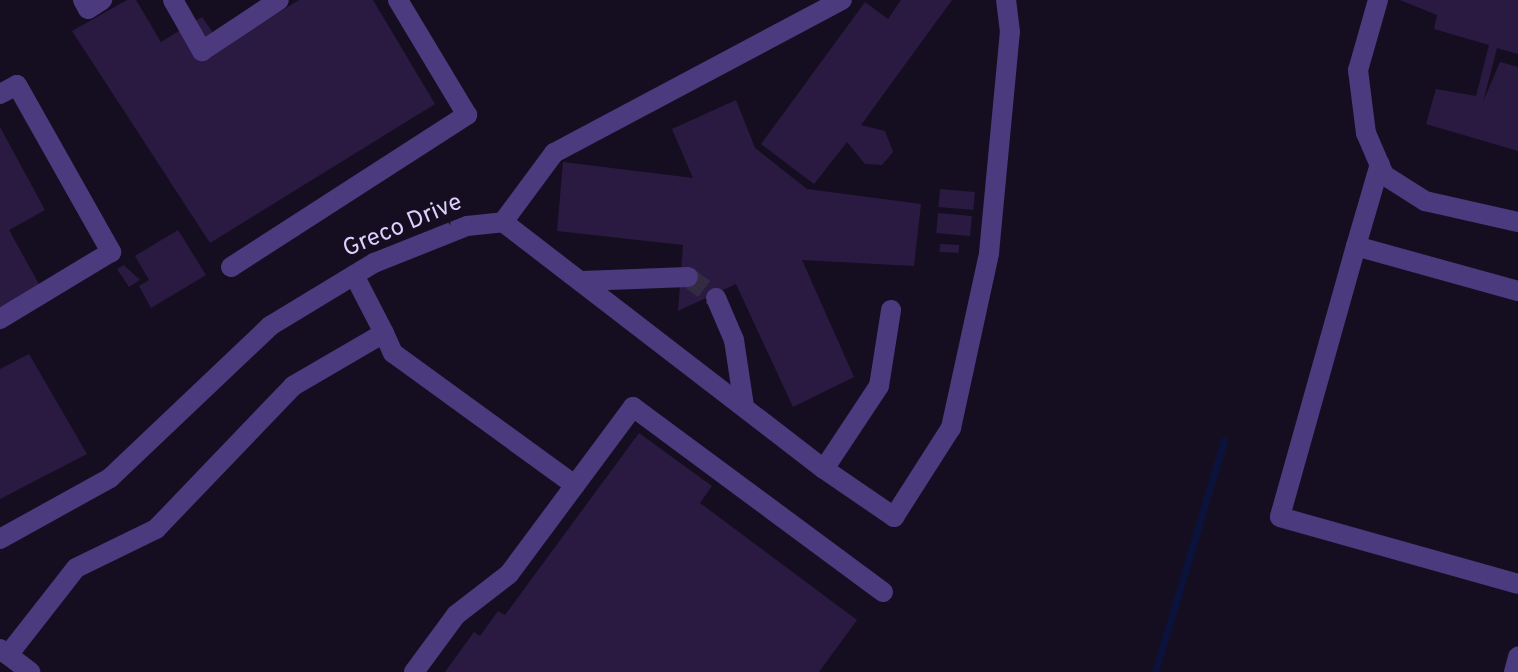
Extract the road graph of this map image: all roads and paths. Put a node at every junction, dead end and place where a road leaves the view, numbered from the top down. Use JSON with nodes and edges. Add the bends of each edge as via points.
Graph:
{"nodes":[{"id":1,"x":83,"y":0,"type":"edge"},
{"id":2,"x":102,"y":0,"type":"edge"},
{"id":3,"x":173,"y":0,"type":"edge"},
{"id":4,"x":398,"y":0,"type":"edge"},
{"id":5,"x":842,"y":0,"type":"edge"},
{"id":6,"x":1006,"y":0,"type":"edge"},
{"id":7,"x":1378,"y":0,"type":"edge"},
{"id":8,"x":274,"y":1,"type":"edge"},
{"id":9,"x":0,"y":94,"type":"edge"},
{"id":10,"x":1382,"y":170,"type":"junction"},
{"id":11,"x":503,"y":222,"type":"junction"},
{"id":12,"x":1518,"y":222,"type":"edge"},
{"id":13,"x":1356,"y":246,"type":"junction"},
{"id":14,"x":231,"y":267,"type":"dead end"},
{"id":15,"x":354,"y":275,"type":"junction"},
{"id":16,"x":688,"y":277,"type":"tunnel mouth"},
{"id":17,"x":582,"y":281,"type":"junction"},
{"id":18,"x":1518,"y":291,"type":"edge"},
{"id":19,"x":716,"y":298,"type":"tunnel mouth"},
{"id":20,"x":891,"y":310,"type":"dead end"},
{"id":21,"x":0,"y":319,"type":"edge"},
{"id":22,"x":384,"y":333,"type":"junction"},
{"id":23,"x":744,"y":406,"type":"junction"},
{"id":24,"x":824,"y":469,"type":"junction"},
{"id":25,"x":575,"y":485,"type":"junction"},
{"id":26,"x":0,"y":539,"type":"edge"},
{"id":27,"x":1518,"y":584,"type":"edge"},
{"id":28,"x":883,"y":592,"type":"dead end"},
{"id":29,"x":4,"y":652,"type":"edge"},
{"id":30,"x":1518,"y":657,"type":"edge"},
{"id":31,"x":30,"y":672,"type":"edge"},
{"id":32,"x":414,"y":672,"type":"edge"},
{"id":33,"x":1514,"y":672,"type":"edge"}],
"edges":[{"from":1,"to":2,"type":"street","via":[[88,9]]},
{"from":3,"to":8,"type":"street","via":[[202,51]]},
{"from":4,"to":14,"type":"street","via":[[467,115]]},
{"from":5,"to":11,"type":"street","via":[[554,153]]},
{"from":6,"to":24,"type":"street","via":[[1010,32],[989,253],[951,428],[894,517]]},
{"from":7,"to":10,"type":"street","via":[[1358,70],[1366,133]]},
{"from":9,"to":21,"type":"street","via":[[17,85],[111,252]]},
{"from":10,"to":12,"type":"street","via":[[1425,201]]},
{"from":10,"to":13,"type":"street"},
{"from":11,"to":15,"type":"street","name":"Greco Drive","via":[[467,226]]},
{"from":11,"to":17,"type":"street"},
{"from":13,"to":18,"type":"street"},
{"from":13,"to":27,"type":"street","via":[[1280,517]]},
{"from":15,"to":22,"type":"street"},
{"from":15,"to":26,"type":"street","name":"Greco Drive","via":[[270,326],[110,478]]},
{"from":16,"to":17,"type":"street"},
{"from":17,"to":23,"type":"street"},
{"from":19,"to":23,"type":"street","via":[[734,340]]},
{"from":20,"to":24,"type":"street","via":[[879,386]]},
{"from":22,"to":25,"type":"street","via":[[393,353]]},
{"from":22,"to":29,"type":"street","via":[[293,386],[156,529],[76,568]]},
{"from":23,"to":24,"type":"street"},
{"from":25,"to":28,"type":"street","via":[[633,407]]},
{"from":25,"to":32,"type":"street","via":[[509,574],[456,615]]},
{"from":29,"to":31,"type":"street"},
{"from":30,"to":33,"type":"street"}]}
